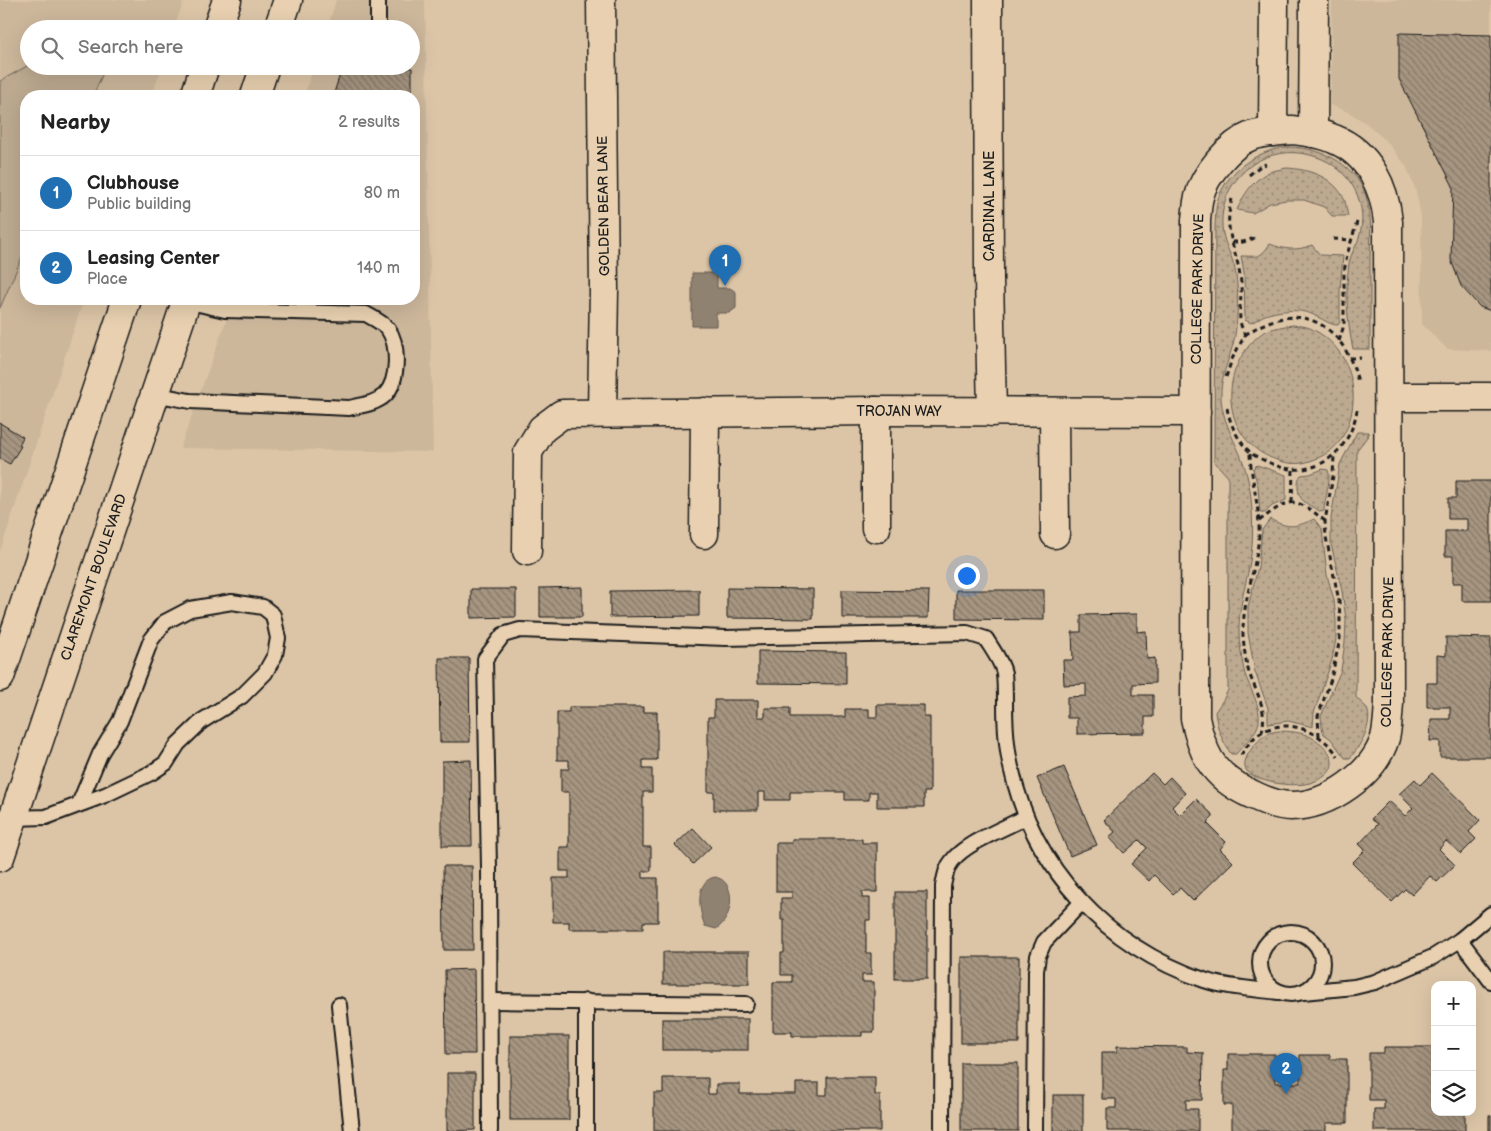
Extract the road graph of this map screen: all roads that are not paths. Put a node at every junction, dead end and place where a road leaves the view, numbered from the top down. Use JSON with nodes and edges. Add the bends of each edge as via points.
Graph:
{"nodes":[{"id":1,"x":227,"y":0,"type":"edge"},
{"id":2,"x":288,"y":0,"type":"edge"},
{"id":3,"x":378,"y":0,"type":"edge"},
{"id":4,"x":601,"y":0,"type":"edge"},
{"id":5,"x":988,"y":0,"type":"edge"},
{"id":6,"x":1274,"y":0,"type":"edge"},
{"id":7,"x":1314,"y":0,"type":"edge"},
{"id":8,"x":220,"y":20,"type":"edge"},
{"id":9,"x":281,"y":20,"type":"edge"},
{"id":10,"x":378,"y":20,"type":"edge"},
{"id":11,"x":202,"y":75,"type":"edge"},
{"id":12,"x":262,"y":75,"type":"edge"},
{"id":13,"x":197,"y":90,"type":"edge"},
{"id":14,"x":257,"y":90,"type":"edge"},
{"id":15,"x":1273,"y":132,"type":"junction"},
{"id":16,"x":1313,"y":133,"type":"junction"},
{"id":17,"x":125,"y":305,"type":"edge"},
{"id":18,"x":184,"y":305,"type":"edge"},
{"id":19,"x":206,"y":305,"type":"edge"},
{"id":20,"x":154,"y":394,"type":"junction"},
{"id":21,"x":1389,"y":397,"type":"junction"},
{"id":22,"x":1491,"y":397,"type":"edge"},
{"id":23,"x":876,"y":411,"type":"junction"},
{"id":24,"x":705,"y":412,"type":"junction"},
{"id":25,"x":992,"y":412,"type":"junction"},
{"id":26,"x":1054,"y":412,"type":"junction"},
{"id":27,"x":1196,"y":412,"type":"junction"},
{"id":28,"x":602,"y":413,"type":"junction"},
{"id":29,"x":876,"y":528,"type":"dead end"},
{"id":30,"x":704,"y":534,"type":"dead end"},
{"id":31,"x":1055,"y":534,"type":"dead end"},
{"id":32,"x":527,"y":551,"type":"dead end"},
{"id":33,"x":0,"y":677,"type":"edge"},
{"id":34,"x":79,"y":804,"type":"junction"},
{"id":35,"x":1026,"y":817,"type":"junction"},
{"id":36,"x":13,"y":818,"type":"junction"},
{"id":37,"x":0,"y":857,"type":"edge"},
{"id":38,"x":1082,"y":902,"type":"junction"},
{"id":39,"x":1491,"y":914,"type":"edge"},
{"id":40,"x":1460,"y":940,"type":"junction"},
{"id":41,"x":1491,"y":981,"type":"edge"},
{"id":42,"x":1279,"y":992,"type":"junction"},
{"id":43,"x":1303,"y":992,"type":"junction"},
{"id":44,"x":490,"y":1001,"type":"junction"},
{"id":45,"x":586,"y":1001,"type":"junction"},
{"id":46,"x":746,"y":1004,"type":"dead end"},
{"id":47,"x":339,"y":1005,"type":"dead end"},
{"id":48,"x":352,"y":1131,"type":"edge"},
{"id":49,"x":490,"y":1131,"type":"edge"},
{"id":50,"x":586,"y":1131,"type":"edge"},
{"id":51,"x":942,"y":1131,"type":"edge"},
{"id":52,"x":1035,"y":1131,"type":"edge"}],
"edges":[{"from":1,"to":8,"type":"street"},
{"from":2,"to":9,"type":"street"},
{"from":3,"to":10,"type":"lane"},
{"from":4,"to":28,"type":"street","name":"GOLDEN BEAR LANE"},
{"from":5,"to":25,"type":"street","name":"CARDINAL LANE"},
{"from":6,"to":15,"type":"street"},
{"from":7,"to":16,"type":"street"},
{"from":11,"to":13,"type":"street"},
{"from":12,"to":14,"type":"street"},
{"from":15,"to":16,"type":"street","name":"COLLEGE PARK DRIVE"},
{"from":15,"to":27,"type":"street","name":"COLLEGE PARK DRIVE","via":[[1250,137],[1230,150],[1210,173],[1199,195],[1196,220]]},
{"from":16,"to":21,"type":"street","name":"COLLEGE PARK DRIVE","via":[[1336,139],[1356,152],[1371,168],[1382,189],[1388,222]]},
{"from":17,"to":33,"type":"street"},
{"from":18,"to":20,"type":"street","name":"CLAREMONT BOULEVARD"},
{"from":19,"to":20,"type":"lane","via":[[225,310],[366,314],[388,329],[396,345],[394,379],[385,394],[372,403],[349,408],[190,401]]},
{"from":20,"to":36,"type":"street","name":"CLAREMONT BOULEVARD"},
{"from":21,"to":22,"type":"street"},
{"from":21,"to":27,"type":"street","name":"COLLEGE PARK DRIVE","via":[[1388,724],[1385,739],[1365,771],[1342,790],[1307,804],[1291,806],[1258,798],[1224,778],[1210,761],[1199,739],[1195,718]]},
{"from":23,"to":24,"type":"street","name":"TROJAN WAY"},
{"from":23,"to":25,"type":"street","name":"TROJAN WAY"},
{"from":23,"to":29,"type":"street"},
{"from":24,"to":28,"type":"street","name":"TROJAN WAY"},
{"from":24,"to":30,"type":"street"},
{"from":25,"to":26,"type":"street","name":"TROJAN WAY"},
{"from":26,"to":27,"type":"street","name":"TROJAN WAY"},
{"from":26,"to":31,"type":"street"},
{"from":28,"to":32,"type":"street","name":"TROJAN WAY","via":[[562,414],[542,429],[528,452]]},
{"from":34,"to":34,"type":"lane","via":[[151,773],[166,763],[178,744],[202,721],[242,696],[265,673],[274,655],[278,638],[273,615],[263,607],[232,602],[190,609],[165,622],[151,640],[120,721],[100,754]]},
{"from":34,"to":36,"type":"lane","via":[[46,817]]},
{"from":35,"to":38,"type":"lane","via":[[1057,874]]},
{"from":35,"to":44,"type":"lane","via":[[1016,791],[1006,739],[1004,671],[986,639],[967,634],[725,638],[520,630],[503,636],[485,659]]},
{"from":35,"to":51,"type":"lane","via":[[962,850],[945,874]]},
{"from":36,"to":37,"type":"street","name":"CLAREMONT BOULEVARD"},
{"from":38,"to":42,"type":"lane","via":[[1114,932],[1168,966],[1205,981]]},
{"from":38,"to":52,"type":"lane","via":[[1044,942],[1038,956]]},
{"from":39,"to":40,"type":"lane"},
{"from":40,"to":41,"type":"lane"},
{"from":40,"to":43,"type":"lane","via":[[1433,957],[1375,982]]},
{"from":42,"to":43,"type":"lane"},
{"from":42,"to":43,"type":"lane","via":[[1261,975],[1260,956],[1268,940],[1279,933],[1291,931],[1303,933],[1314,940],[1323,963],[1317,980]]},
{"from":44,"to":45,"type":"lane"},
{"from":44,"to":49,"type":"lane"},
{"from":45,"to":46,"type":"lane"},
{"from":45,"to":50,"type":"lane"},
{"from":47,"to":48,"type":"lane"}]}
